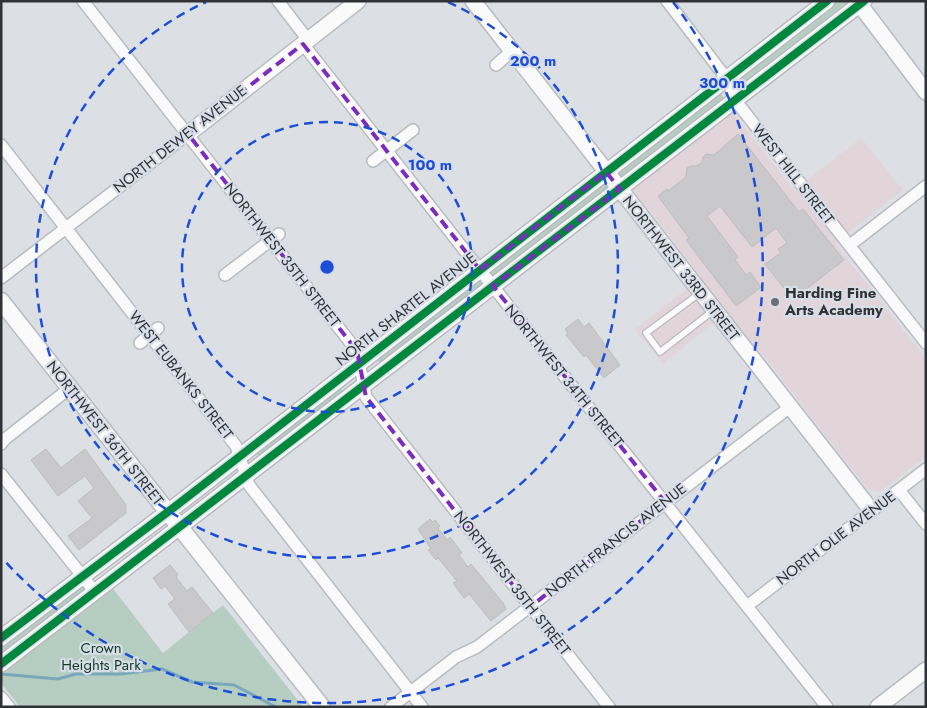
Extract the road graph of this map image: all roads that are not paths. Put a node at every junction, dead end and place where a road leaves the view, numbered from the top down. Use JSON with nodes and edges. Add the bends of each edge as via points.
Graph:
{"nodes":[{"id":1,"x":84,"y":1,"type":"edge"},
{"id":2,"x":278,"y":1,"type":"edge"},
{"id":3,"x":358,"y":1,"type":"edge"},
{"id":4,"x":473,"y":1,"type":"edge"},
{"id":5,"x":667,"y":1,"type":"edge"},
{"id":6,"x":827,"y":1,"type":"edge"},
{"id":7,"x":860,"y":3,"type":"edge"},
{"id":8,"x":306,"y":42,"type":"junction"},
{"id":9,"x":512,"y":51,"type":"junction"},
{"id":10,"x":496,"y":65,"type":"dead end"},
{"id":11,"x":727,"y":78,"type":"junction"},
{"id":12,"x":926,"y":92,"type":"edge"},
{"id":13,"x":735,"y":100,"type":"junction"},
{"id":14,"x":413,"y":130,"type":"dead end"},
{"id":15,"x":188,"y":134,"type":"junction"},
{"id":16,"x":1,"y":144,"type":"edge"},
{"id":17,"x":386,"y":151,"type":"junction"},
{"id":18,"x":373,"y":162,"type":"dead end"},
{"id":19,"x":606,"y":172,"type":"junction"},
{"id":20,"x":926,"y":186,"type":"edge"},
{"id":21,"x":620,"y":189,"type":"junction"},
{"id":22,"x":66,"y":227,"type":"junction"},
{"id":23,"x":275,"y":237,"type":"junction"},
{"id":24,"x":850,"y":245,"type":"junction"},
{"id":25,"x":480,"y":270,"type":"junction"},
{"id":26,"x":225,"y":275,"type":"dead end"},
{"id":27,"x":1,"y":278,"type":"edge"},
{"id":28,"x":493,"y":286,"type":"junction"},
{"id":29,"x":701,"y":292,"type":"junction"},
{"id":30,"x":1,"y":301,"type":"edge"},
{"id":31,"x":714,"y":310,"type":"junction"},
{"id":32,"x":154,"y":332,"type":"junction"},
{"id":33,"x":140,"y":343,"type":"dead end"},
{"id":34,"x":926,"y":343,"type":"edge"},
{"id":35,"x":359,"y":364,"type":"junction"},
{"id":36,"x":363,"y":385,"type":"junction"},
{"id":37,"x":70,"y":388,"type":"junction"},
{"id":38,"x":790,"y":407,"type":"junction"},
{"id":39,"x":4,"y":437,"type":"edge"},
{"id":40,"x":240,"y":456,"type":"junction"},
{"id":41,"x":926,"y":469,"type":"edge"},
{"id":42,"x":1,"y":474,"type":"edge"},
{"id":43,"x":246,"y":476,"type":"junction"},
{"id":44,"x":899,"y":490,"type":"junction"},
{"id":45,"x":665,"y":502,"type":"junction"},
{"id":46,"x":871,"y":510,"type":"junction"},
{"id":47,"x":167,"y":512,"type":"junction"},
{"id":48,"x":926,"y":524,"type":"edge"},
{"id":49,"x":179,"y":527,"type":"junction"},
{"id":50,"x":82,"y":576,"type":"junction"},
{"id":51,"x":94,"y":592,"type":"junction"},
{"id":52,"x":747,"y":606,"type":"junction"},
{"id":53,"x":530,"y":607,"type":"junction"},
{"id":54,"x":1,"y":638,"type":"edge"},
{"id":55,"x":1,"y":664,"type":"edge"},
{"id":56,"x":926,"y":671,"type":"edge"},
{"id":57,"x":410,"y":692,"type":"junction"},
{"id":58,"x":1,"y":697,"type":"edge"},
{"id":59,"x":9,"y":707,"type":"edge"},
{"id":60,"x":322,"y":707,"type":"edge"},
{"id":61,"x":391,"y":707,"type":"edge"},
{"id":62,"x":422,"y":707,"type":"edge"},
{"id":63,"x":609,"y":707,"type":"edge"},
{"id":64,"x":827,"y":707,"type":"edge"},
{"id":65,"x":878,"y":707,"type":"edge"}],
"edges":[{"from":1,"to":15,"type":"street","name":"NORTHWEST 35TH STREET"},
{"from":2,"to":8,"type":"street","name":"NORTHWEST 34TH STREET"},
{"from":3,"to":8,"type":"street","name":"NORTH DEWEY AVENUE"},
{"from":4,"to":9,"type":"street","name":"NORTHWEST 33RD STREET"},
{"from":5,"to":11,"type":"street","name":"WEST HILL STREET"},
{"from":6,"to":11,"type":"street","name":"NORTH SHARTEL AVENUE"},
{"from":7,"to":12,"type":"street"},
{"from":7,"to":13,"type":"street"},
{"from":8,"to":15,"type":"street","name":"NORTH DEWEY AVENUE"},
{"from":8,"to":17,"type":"street","name":"NORTHWEST 34TH STREET"},
{"from":9,"to":10,"type":"street"},
{"from":9,"to":19,"type":"street","name":"NORTHWEST 33RD STREET"},
{"from":11,"to":13,"type":"street","name":"WEST HILL STREET"},
{"from":11,"to":19,"type":"street","name":"NORTH SHARTEL AVENUE"},
{"from":13,"to":21,"type":"street"},
{"from":13,"to":24,"type":"street","name":"WEST HILL STREET"},
{"from":14,"to":17,"type":"street"},
{"from":15,"to":22,"type":"street","name":"NORTH DEWEY AVENUE"},
{"from":15,"to":23,"type":"street","name":"NORTHWEST 35TH STREET"},
{"from":16,"to":22,"type":"street","name":"WEST EUBANKS STREET"},
{"from":17,"to":18,"type":"street"},
{"from":17,"to":25,"type":"street","name":"NORTHWEST 34TH STREET"},
{"from":19,"to":21,"type":"street","name":"NORTHWEST 33RD STREET"},
{"from":19,"to":25,"type":"street","name":"NORTH SHARTEL AVENUE"},
{"from":20,"to":24,"type":"street"},
{"from":21,"to":28,"type":"street"},
{"from":21,"to":29,"type":"street","name":"NORTHWEST 33RD STREET"},
{"from":22,"to":27,"type":"street","name":"NORTH DEWEY AVENUE"},
{"from":22,"to":32,"type":"street","name":"WEST EUBANKS STREET"},
{"from":23,"to":26,"type":"street"},
{"from":23,"to":35,"type":"street","name":"NORTHWEST 35TH STREET","via":[[357,351]]},
{"from":24,"to":34,"type":"street","name":"WEST HILL STREET"},
{"from":25,"to":28,"type":"street","name":"NORTHWEST 34TH STREET"},
{"from":25,"to":35,"type":"street","name":"NORTH SHARTEL AVENUE"},
{"from":28,"to":36,"type":"street"},
{"from":28,"to":45,"type":"street","name":"NORTHWEST 34TH STREET"},
{"from":29,"to":31,"type":"street","name":"NORTHWEST 33RD STREET"},
{"from":29,"to":31,"type":"lane","via":[[646,333],[660,352]]},
{"from":30,"to":37,"type":"main road","name":"NORTHWEST 36TH STREET"},
{"from":31,"to":38,"type":"street","name":"NORTHWEST 33RD STREET"},
{"from":32,"to":33,"type":"street"},
{"from":32,"to":40,"type":"street","name":"WEST EUBANKS STREET"},
{"from":35,"to":36,"type":"street","name":"NORTHWEST 35TH STREET"},
{"from":35,"to":40,"type":"street","name":"NORTH SHARTEL AVENUE"},
{"from":36,"to":43,"type":"street"},
{"from":36,"to":53,"type":"street","name":"NORTHWEST 35TH STREET","via":[[366,397]]},
{"from":37,"to":39,"type":"street"},
{"from":37,"to":47,"type":"main road","name":"NORTHWEST 36TH STREET"},
{"from":38,"to":45,"type":"street","name":"NORTH FRANCIS AVENUE"},
{"from":38,"to":46,"type":"street","name":"NORTHWEST 33RD STREET"},
{"from":40,"to":43,"type":"street","name":"WEST EUBANKS STREET"},
{"from":40,"to":47,"type":"street","name":"NORTH SHARTEL AVENUE"},
{"from":41,"to":44,"type":"street","name":"NORTH OLIE AVENUE"},
{"from":42,"to":50,"type":"street"},
{"from":43,"to":49,"type":"street"},
{"from":43,"to":57,"type":"street","name":"WEST EUBANKS STREET","via":[[249,485]]},
{"from":44,"to":46,"type":"street","name":"NORTH OLIE AVENUE"},
{"from":44,"to":48,"type":"street"},
{"from":45,"to":52,"type":"street","name":"NORTHWEST 34TH STREET"},
{"from":45,"to":53,"type":"street","name":"NORTH FRANCIS AVENUE"},
{"from":46,"to":52,"type":"street","name":"NORTH OLIE AVENUE"},
{"from":47,"to":49,"type":"main road","name":"NORTHWEST 36TH STREET"},
{"from":47,"to":50,"type":"street","name":"NORTH SHARTEL AVENUE"},
{"from":49,"to":51,"type":"street"},
{"from":49,"to":60,"type":"main road","name":"NORTHWEST 36TH STREET"},
{"from":50,"to":51,"type":"street"},
{"from":50,"to":54,"type":"street","name":"NORTH SHARTEL AVENUE"},
{"from":51,"to":55,"type":"street"},
{"from":52,"to":64,"type":"street","name":"NORTHWEST 34TH STREET"},
{"from":53,"to":57,"type":"street","name":"NORTH FRANCIS AVENUE","via":[[478,647],[456,657]]},
{"from":53,"to":63,"type":"street","name":"NORTHWEST 35TH STREET"},
{"from":56,"to":65,"type":"street"},
{"from":57,"to":61,"type":"street","name":"NORTH FRANCIS AVENUE"},
{"from":57,"to":62,"type":"street","name":"WEST EUBANKS STREET"},
{"from":58,"to":59,"type":"street"}]}
